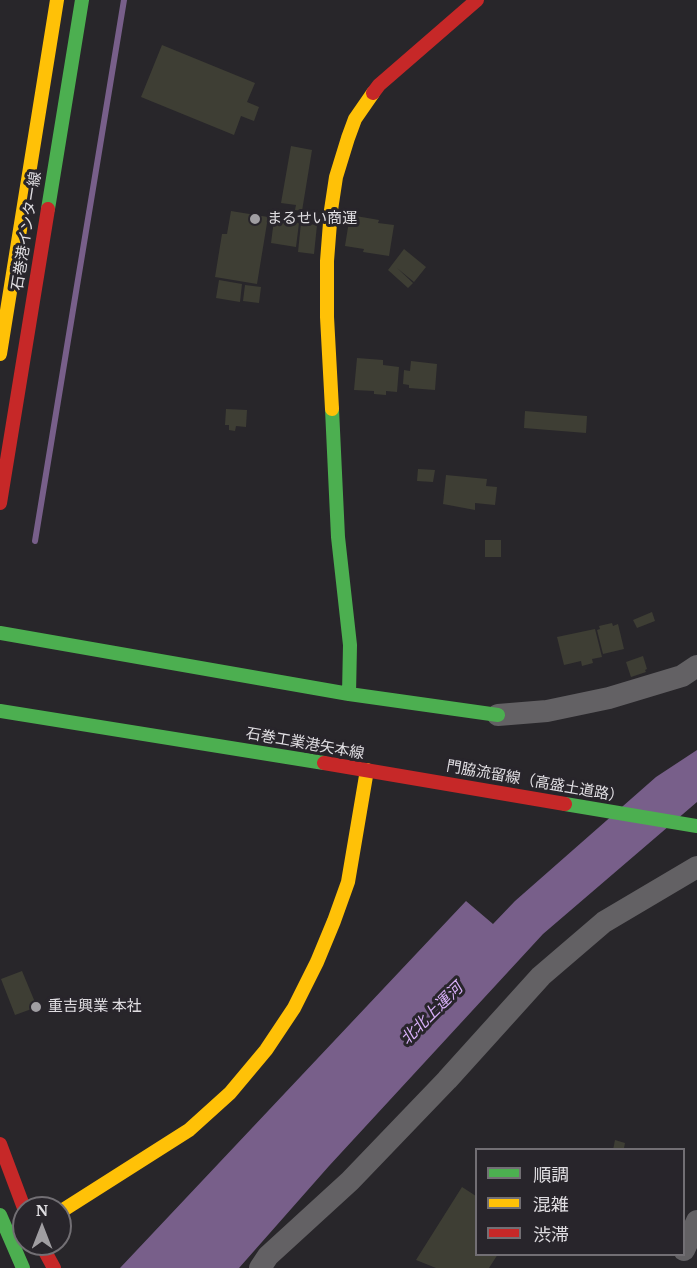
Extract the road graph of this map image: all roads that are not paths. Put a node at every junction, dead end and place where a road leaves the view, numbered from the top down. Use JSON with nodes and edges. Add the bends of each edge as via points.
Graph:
{"nodes":[{"id":1,"x":57,"y":0,"type":"edge"},
{"id":2,"x":81,"y":0,"type":"edge"},
{"id":3,"x":473,"y":1,"type":"edge"},
{"id":4,"x":0,"y":354,"type":"edge"},
{"id":5,"x":0,"y":503,"type":"edge"},
{"id":6,"x":0,"y":633,"type":"edge"},
{"id":7,"x":697,"y":666,"type":"edge"},
{"id":8,"x":349,"y":694,"type":"junction"},
{"id":9,"x":2,"y":712,"type":"edge"},
{"id":10,"x":498,"y":715,"type":"joint"},
{"id":11,"x":367,"y":770,"type":"junction"},
{"id":12,"x":697,"y":826,"type":"edge"},
{"id":13,"x":697,"y":867,"type":"edge"},
{"id":14,"x":0,"y":1144,"type":"edge"},
{"id":15,"x":20,"y":1196,"type":"edge"},
{"id":16,"x":72,"y":1204,"type":"edge"},
{"id":17,"x":0,"y":1215,"type":"edge"},
{"id":18,"x":697,"y":1221,"type":"edge"},
{"id":19,"x":12,"y":1232,"type":"edge"},
{"id":20,"x":685,"y":1248,"type":"edge"},
{"id":21,"x":260,"y":1268,"type":"edge"}],
"edges":[{"from":1,"to":4,"type":"main road","name":"石巻港インター線"},
{"from":2,"to":5,"type":"main road","name":"石巻港インター線"},
{"from":3,"to":8,"type":"main road","via":[[379,85],[355,119],[336,177],[328,251],[327,317],[338,537],[350,645]]},
{"from":6,"to":8,"type":"main road"},
{"from":7,"to":10,"type":"street","via":[[682,676],[609,698],[547,711]]},
{"from":8,"to":10,"type":"main road"},
{"from":9,"to":11,"type":"main road","name":"石巻工業港矢本線"},
{"from":11,"to":12,"type":"main road","name":"門脇流留線（高盛土道路）"},
{"from":11,"to":16,"type":"main road","name":"石巻工業港矢本線","via":[[348,882],[334,921],[294,1008],[266,1050],[230,1093],[189,1130]]},
{"from":13,"to":21,"type":"street","via":[[604,922],[541,976],[350,1181],[268,1256]]},
{"from":14,"to":15,"type":"main road"},
{"from":17,"to":19,"type":"main road"},
{"from":18,"to":20,"type":"street"}]}
